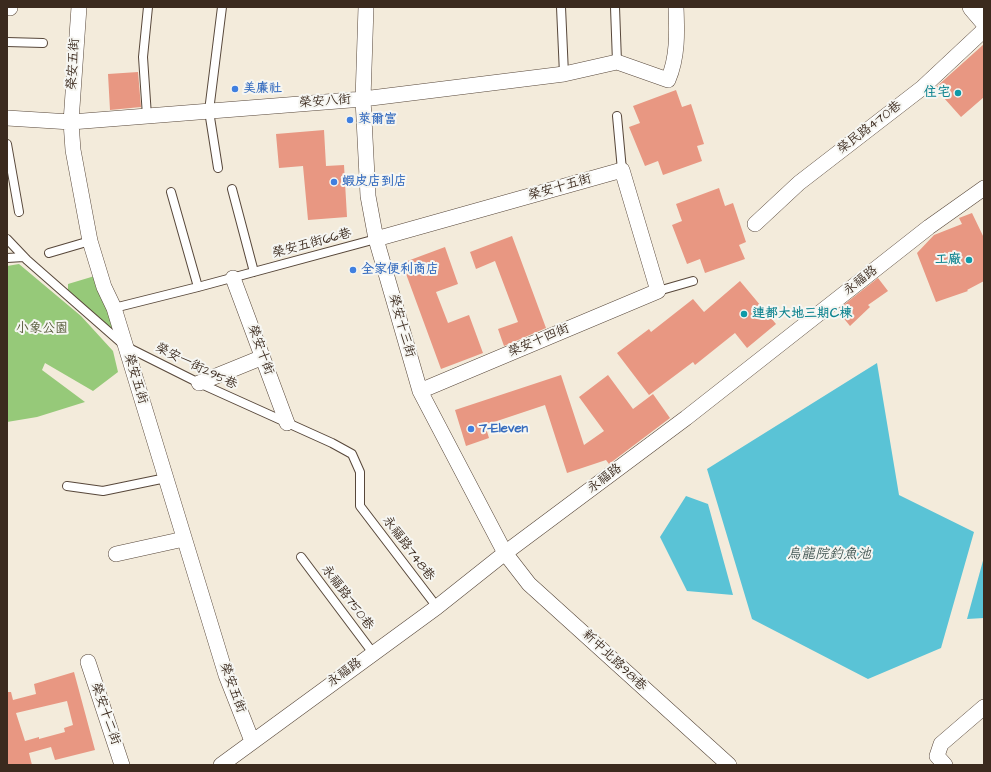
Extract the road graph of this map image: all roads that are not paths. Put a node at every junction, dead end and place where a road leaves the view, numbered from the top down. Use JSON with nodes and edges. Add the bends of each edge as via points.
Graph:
{"nodes":[{"id":1,"x":79,"y":7,"type":"edge"},
{"id":2,"x":148,"y":7,"type":"edge"},
{"id":3,"x":222,"y":7,"type":"edge"},
{"id":4,"x":366,"y":7,"type":"edge"},
{"id":5,"x":561,"y":7,"type":"edge"},
{"id":6,"x":615,"y":7,"type":"edge"},
{"id":7,"x":676,"y":7,"type":"edge"},
{"id":8,"x":972,"y":7,"type":"edge"},
{"id":9,"x":984,"y":21,"type":"edge"},
{"id":10,"x":984,"y":30,"type":"edge"},
{"id":11,"x":7,"y":42,"type":"edge"},
{"id":12,"x":43,"y":43,"type":"dead end"},
{"id":13,"x":617,"y":62,"type":"junction"},
{"id":14,"x":564,"y":74,"type":"junction"},
{"id":15,"x":362,"y":99,"type":"junction"},
{"id":16,"x":209,"y":111,"type":"junction"},
{"id":17,"x":147,"y":116,"type":"junction"},
{"id":18,"x":617,"y":116,"type":"dead end"},
{"id":19,"x":7,"y":118,"type":"edge"},
{"id":20,"x":71,"y":122,"type":"junction"},
{"id":21,"x":7,"y":144,"type":"edge"},
{"id":22,"x":218,"y":168,"type":"dead end"},
{"id":23,"x":622,"y":170,"type":"junction"},
{"id":24,"x":984,"y":188,"type":"edge"},
{"id":25,"x":232,"y":189,"type":"dead end"},
{"id":26,"x":171,"y":192,"type":"dead end"},
{"id":27,"x":20,"y":212,"type":"dead end"},
{"id":28,"x":756,"y":224,"type":"dead end"},
{"id":29,"x":376,"y":239,"type":"junction"},
{"id":30,"x":7,"y":240,"type":"edge"},
{"id":31,"x":90,"y":241,"type":"junction"},
{"id":32,"x":49,"y":253,"type":"dead end"},
{"id":33,"x":24,"y":257,"type":"junction"},
{"id":34,"x":7,"y":258,"type":"edge"},
{"id":35,"x":254,"y":272,"type":"junction"},
{"id":36,"x":233,"y":278,"type":"junction"},
{"id":37,"x":693,"y":281,"type":"dead end"},
{"id":38,"x":198,"y":287,"type":"junction"},
{"id":39,"x":658,"y":291,"type":"junction"},
{"id":40,"x":114,"y":308,"type":"junction"},
{"id":41,"x":125,"y":346,"type":"junction"},
{"id":42,"x":263,"y":357,"type":"junction"},
{"id":43,"x":199,"y":382,"type":"junction"},
{"id":44,"x":420,"y":391,"type":"junction"},
{"id":45,"x":287,"y":422,"type":"junction"},
{"id":46,"x":166,"y":478,"type":"junction"},
{"id":47,"x":66,"y":486,"type":"dead end"},
{"id":48,"x":360,"y":506,"type":"joint"},
{"id":49,"x":184,"y":539,"type":"junction"},
{"id":50,"x":505,"y":553,"type":"junction"},
{"id":51,"x":116,"y":554,"type":"dead end"},
{"id":52,"x":301,"y":557,"type":"dead end"},
{"id":53,"x":437,"y":607,"type":"junction"},
{"id":54,"x":373,"y":653,"type":"junction"},
{"id":55,"x":88,"y":662,"type":"dead end"},
{"id":56,"x":984,"y":707,"type":"edge"},
{"id":57,"x":252,"y":742,"type":"junction"},
{"id":58,"x":122,"y":765,"type":"edge"},
{"id":59,"x":221,"y":765,"type":"edge"},
{"id":60,"x":729,"y":765,"type":"edge"},
{"id":61,"x":944,"y":765,"type":"edge"}],
"edges":[{"from":1,"to":20,"type":"street","name":"榮安五街"},
{"from":2,"to":17,"type":"lane","via":[[143,57]]},
{"from":3,"to":16,"type":"lane"},
{"from":4,"to":15,"type":"street","name":"榮安十三街"},
{"from":5,"to":14,"type":"lane"},
{"from":6,"to":13,"type":"lane"},
{"from":7,"to":13,"type":"street","via":[[674,68],[668,80]]},
{"from":8,"to":9,"type":"street"},
{"from":10,"to":28,"type":"street","name":"榮民路470巷","via":[[922,88],[799,183]]},
{"from":11,"to":12,"type":"lane"},
{"from":13,"to":14,"type":"street","name":"榮安八街"},
{"from":14,"to":15,"type":"street","name":"榮安八街"},
{"from":15,"to":16,"type":"street","name":"榮安八街"},
{"from":15,"to":29,"type":"street","name":"榮安十三街","via":[[368,196]]},
{"from":16,"to":17,"type":"street","name":"榮安八街"},
{"from":16,"to":22,"type":"lane"},
{"from":17,"to":20,"type":"street","name":"榮安八街"},
{"from":18,"to":23,"type":"lane"},
{"from":19,"to":20,"type":"street","name":"榮安八街"},
{"from":20,"to":31,"type":"street","name":"榮安五街","via":[[73,150]]},
{"from":21,"to":27,"type":"lane"},
{"from":23,"to":29,"type":"street","name":"榮安十五街"},
{"from":23,"to":39,"type":"street"},
{"from":24,"to":50,"type":"street","name":"永福路","via":[[929,227],[686,418]]},
{"from":25,"to":35,"type":"lane"},
{"from":26,"to":38,"type":"lane"},
{"from":29,"to":35,"type":"lane","name":"榮安五街66巷"},
{"from":29,"to":44,"type":"street","name":"榮安十三街"},
{"from":30,"to":33,"type":"lane","name":"榮安一街295巷"},
{"from":31,"to":32,"type":"lane"},
{"from":31,"to":40,"type":"street","name":"榮安五街","via":[[104,287]]},
{"from":33,"to":34,"type":"lane"},
{"from":33,"to":41,"type":"lane","name":"榮安一街295巷"},
{"from":35,"to":36,"type":"lane","name":"榮安五街66巷"},
{"from":36,"to":38,"type":"lane","name":"榮安五街66巷"},
{"from":36,"to":42,"type":"street","name":"榮安十街"},
{"from":37,"to":39,"type":"lane"},
{"from":38,"to":40,"type":"lane","name":"榮安五街66巷"},
{"from":39,"to":44,"type":"street","name":"榮安十四街"},
{"from":40,"to":41,"type":"street","name":"榮安五街"},
{"from":41,"to":43,"type":"lane","name":"榮安一街295巷"},
{"from":41,"to":46,"type":"street","name":"榮安五街"},
{"from":42,"to":43,"type":"street"},
{"from":42,"to":45,"type":"street","name":"榮安十街"},
{"from":43,"to":45,"type":"lane","name":"榮安一街295巷"},
{"from":44,"to":50,"type":"street","name":"榮安十三街"},
{"from":45,"to":48,"type":"lane","name":"榮安一街295巷","via":[[352,454],[360,472]]},
{"from":46,"to":47,"type":"lane","via":[[102,491]]},
{"from":46,"to":49,"type":"street","name":"榮安五街"},
{"from":48,"to":53,"type":"lane","name":"永福路748巷"},
{"from":49,"to":51,"type":"street"},
{"from":49,"to":57,"type":"street","name":"榮安五街","via":[[226,675]]},
{"from":50,"to":53,"type":"street","name":"永福路"},
{"from":50,"to":60,"type":"street","name":"新中北路981巷","via":[[529,584]]},
{"from":52,"to":54,"type":"lane","name":"永福路750巷"},
{"from":53,"to":54,"type":"street","name":"永福路"},
{"from":54,"to":57,"type":"street","name":"永福路"},
{"from":55,"to":58,"type":"street","name":"榮安十二街"},
{"from":56,"to":61,"type":"street","via":[[941,744],[937,756]]},
{"from":57,"to":59,"type":"street","name":"永福路"}]}
